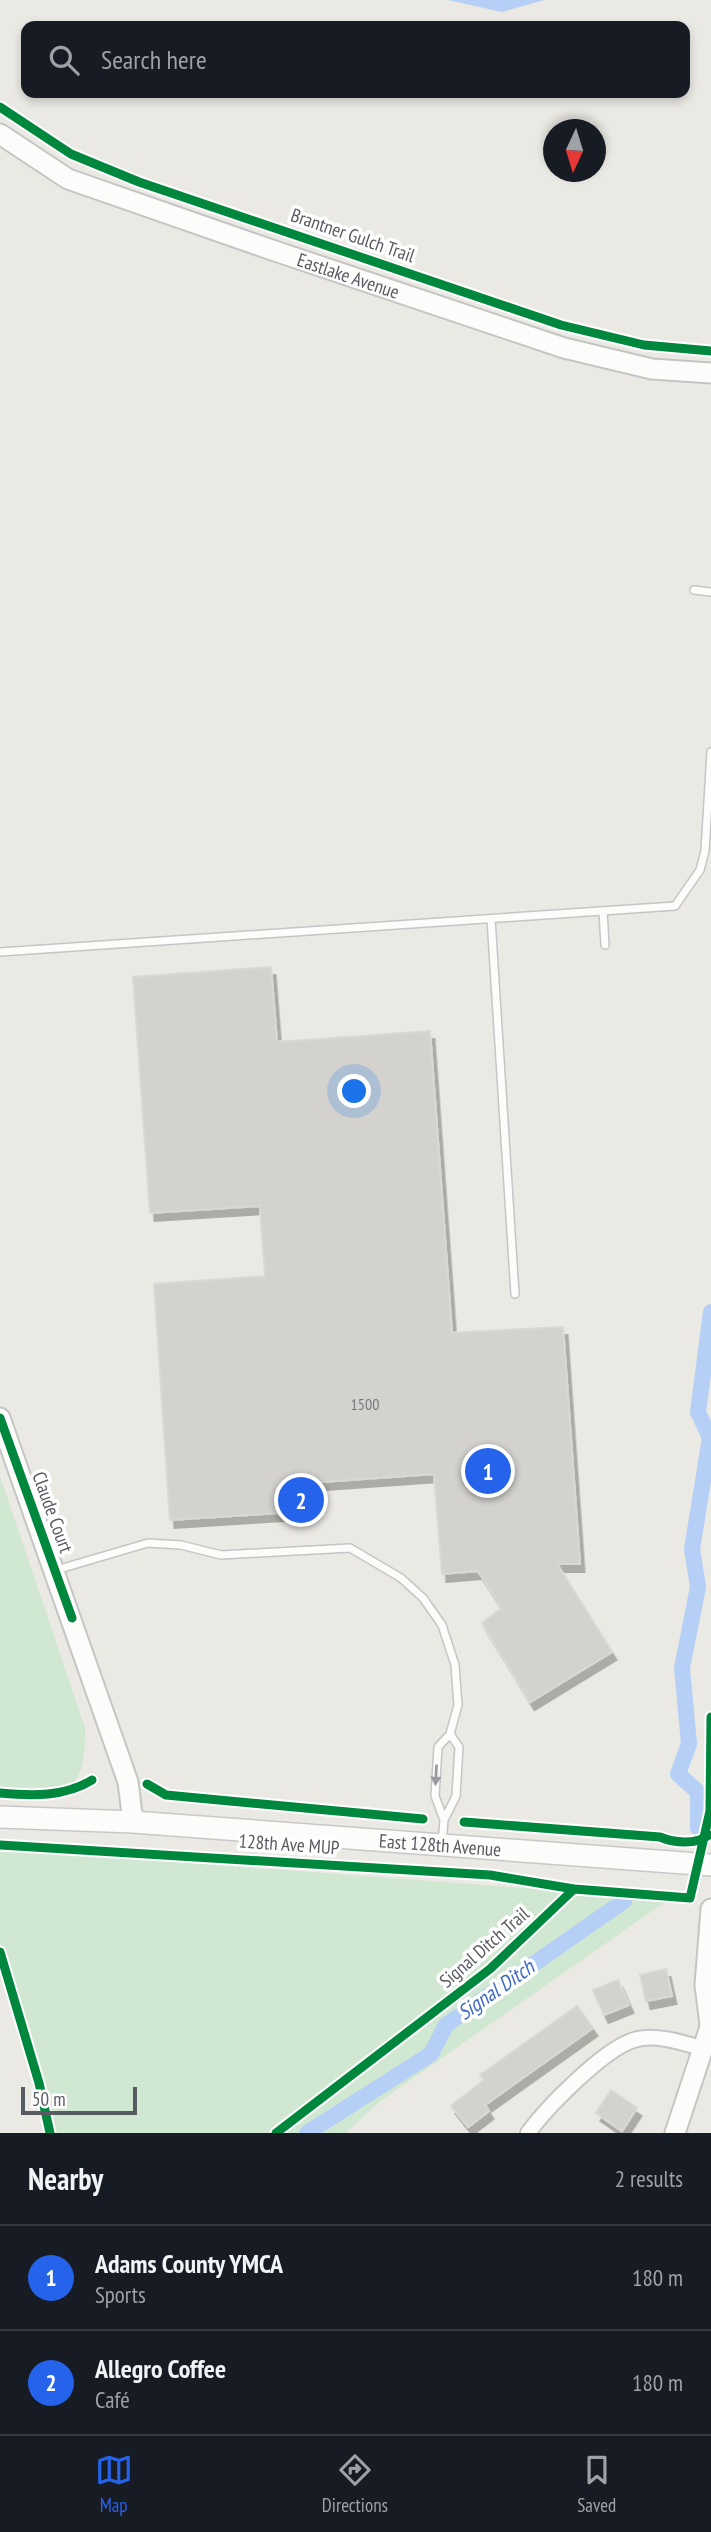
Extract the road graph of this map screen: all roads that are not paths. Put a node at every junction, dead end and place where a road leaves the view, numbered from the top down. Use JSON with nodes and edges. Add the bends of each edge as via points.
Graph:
{"nodes":[{"id":1,"x":0,"y":134,"type":"edge"},
{"id":2,"x":711,"y":373,"type":"edge"},
{"id":3,"x":694,"y":590,"type":"dead end"},
{"id":4,"x":711,"y":592,"type":"edge"},
{"id":5,"x":711,"y":752,"type":"edge"},
{"id":6,"x":603,"y":911,"type":"junction"},
{"id":7,"x":491,"y":919,"type":"junction"},
{"id":8,"x":606,"y":945,"type":"dead end"},
{"id":9,"x":0,"y":952,"type":"edge"},
{"id":10,"x":515,"y":1294,"type":"dead end"},
{"id":11,"x":0,"y":1418,"type":"edge"},
{"id":12,"x":55,"y":1570,"type":"junction"},
{"id":13,"x":450,"y":1734,"type":"junction"},
{"id":14,"x":0,"y":1817,"type":"edge"},
{"id":15,"x":444,"y":1820,"type":"junction"},
{"id":16,"x":133,"y":1822,"type":"junction"},
{"id":17,"x":442,"y":1847,"type":"junction"},
{"id":18,"x":711,"y":1865,"type":"edge"},
{"id":19,"x":711,"y":1909,"type":"edge"},
{"id":20,"x":711,"y":2024,"type":"edge"},
{"id":21,"x":704,"y":2049,"type":"junction"},
{"id":22,"x":528,"y":2133,"type":"edge"},
{"id":23,"x":676,"y":2133,"type":"edge"}],
"edges":[{"from":1,"to":2,"type":"street","name":"Eastlake Avenue","via":[[68,179],[269,249],[564,348],[652,369]]},
{"from":3,"to":4,"type":"lane"},
{"from":5,"to":6,"type":"lane","via":[[705,851],[688,890],[675,906]]},
{"from":6,"to":7,"type":"lane"},
{"from":6,"to":8,"type":"lane"},
{"from":7,"to":9,"type":"lane"},
{"from":7,"to":10,"type":"lane"},
{"from":11,"to":12,"type":"street","name":"Claude Court"},
{"from":12,"to":13,"type":"lane","via":[[148,1543],[232,1555],[350,1548],[401,1578],[442,1625],[455,1665],[458,1705]]},
{"from":12,"to":16,"type":"street","name":"Claude Court","via":[[128,1782]]},
{"from":13,"to":15,"type":"lane","via":[[459,1747],[457,1784]]},
{"from":13,"to":15,"type":"lane","one_way":true,"via":[[438,1747],[435,1796]]},
{"from":14,"to":16,"type":"main road","name":"East 128th Avenue"},
{"from":15,"to":17,"type":"lane"},
{"from":16,"to":17,"type":"main road","name":"East 128th Avenue"},
{"from":17,"to":18,"type":"main road","name":"East 128th Avenue"},
{"from":19,"to":20,"type":"street","via":[[705,1985]]},
{"from":20,"to":21,"type":"street"},
{"from":21,"to":22,"type":"street","via":[[649,2038],[622,2045],[544,2110]]},
{"from":21,"to":23,"type":"street"}]}
